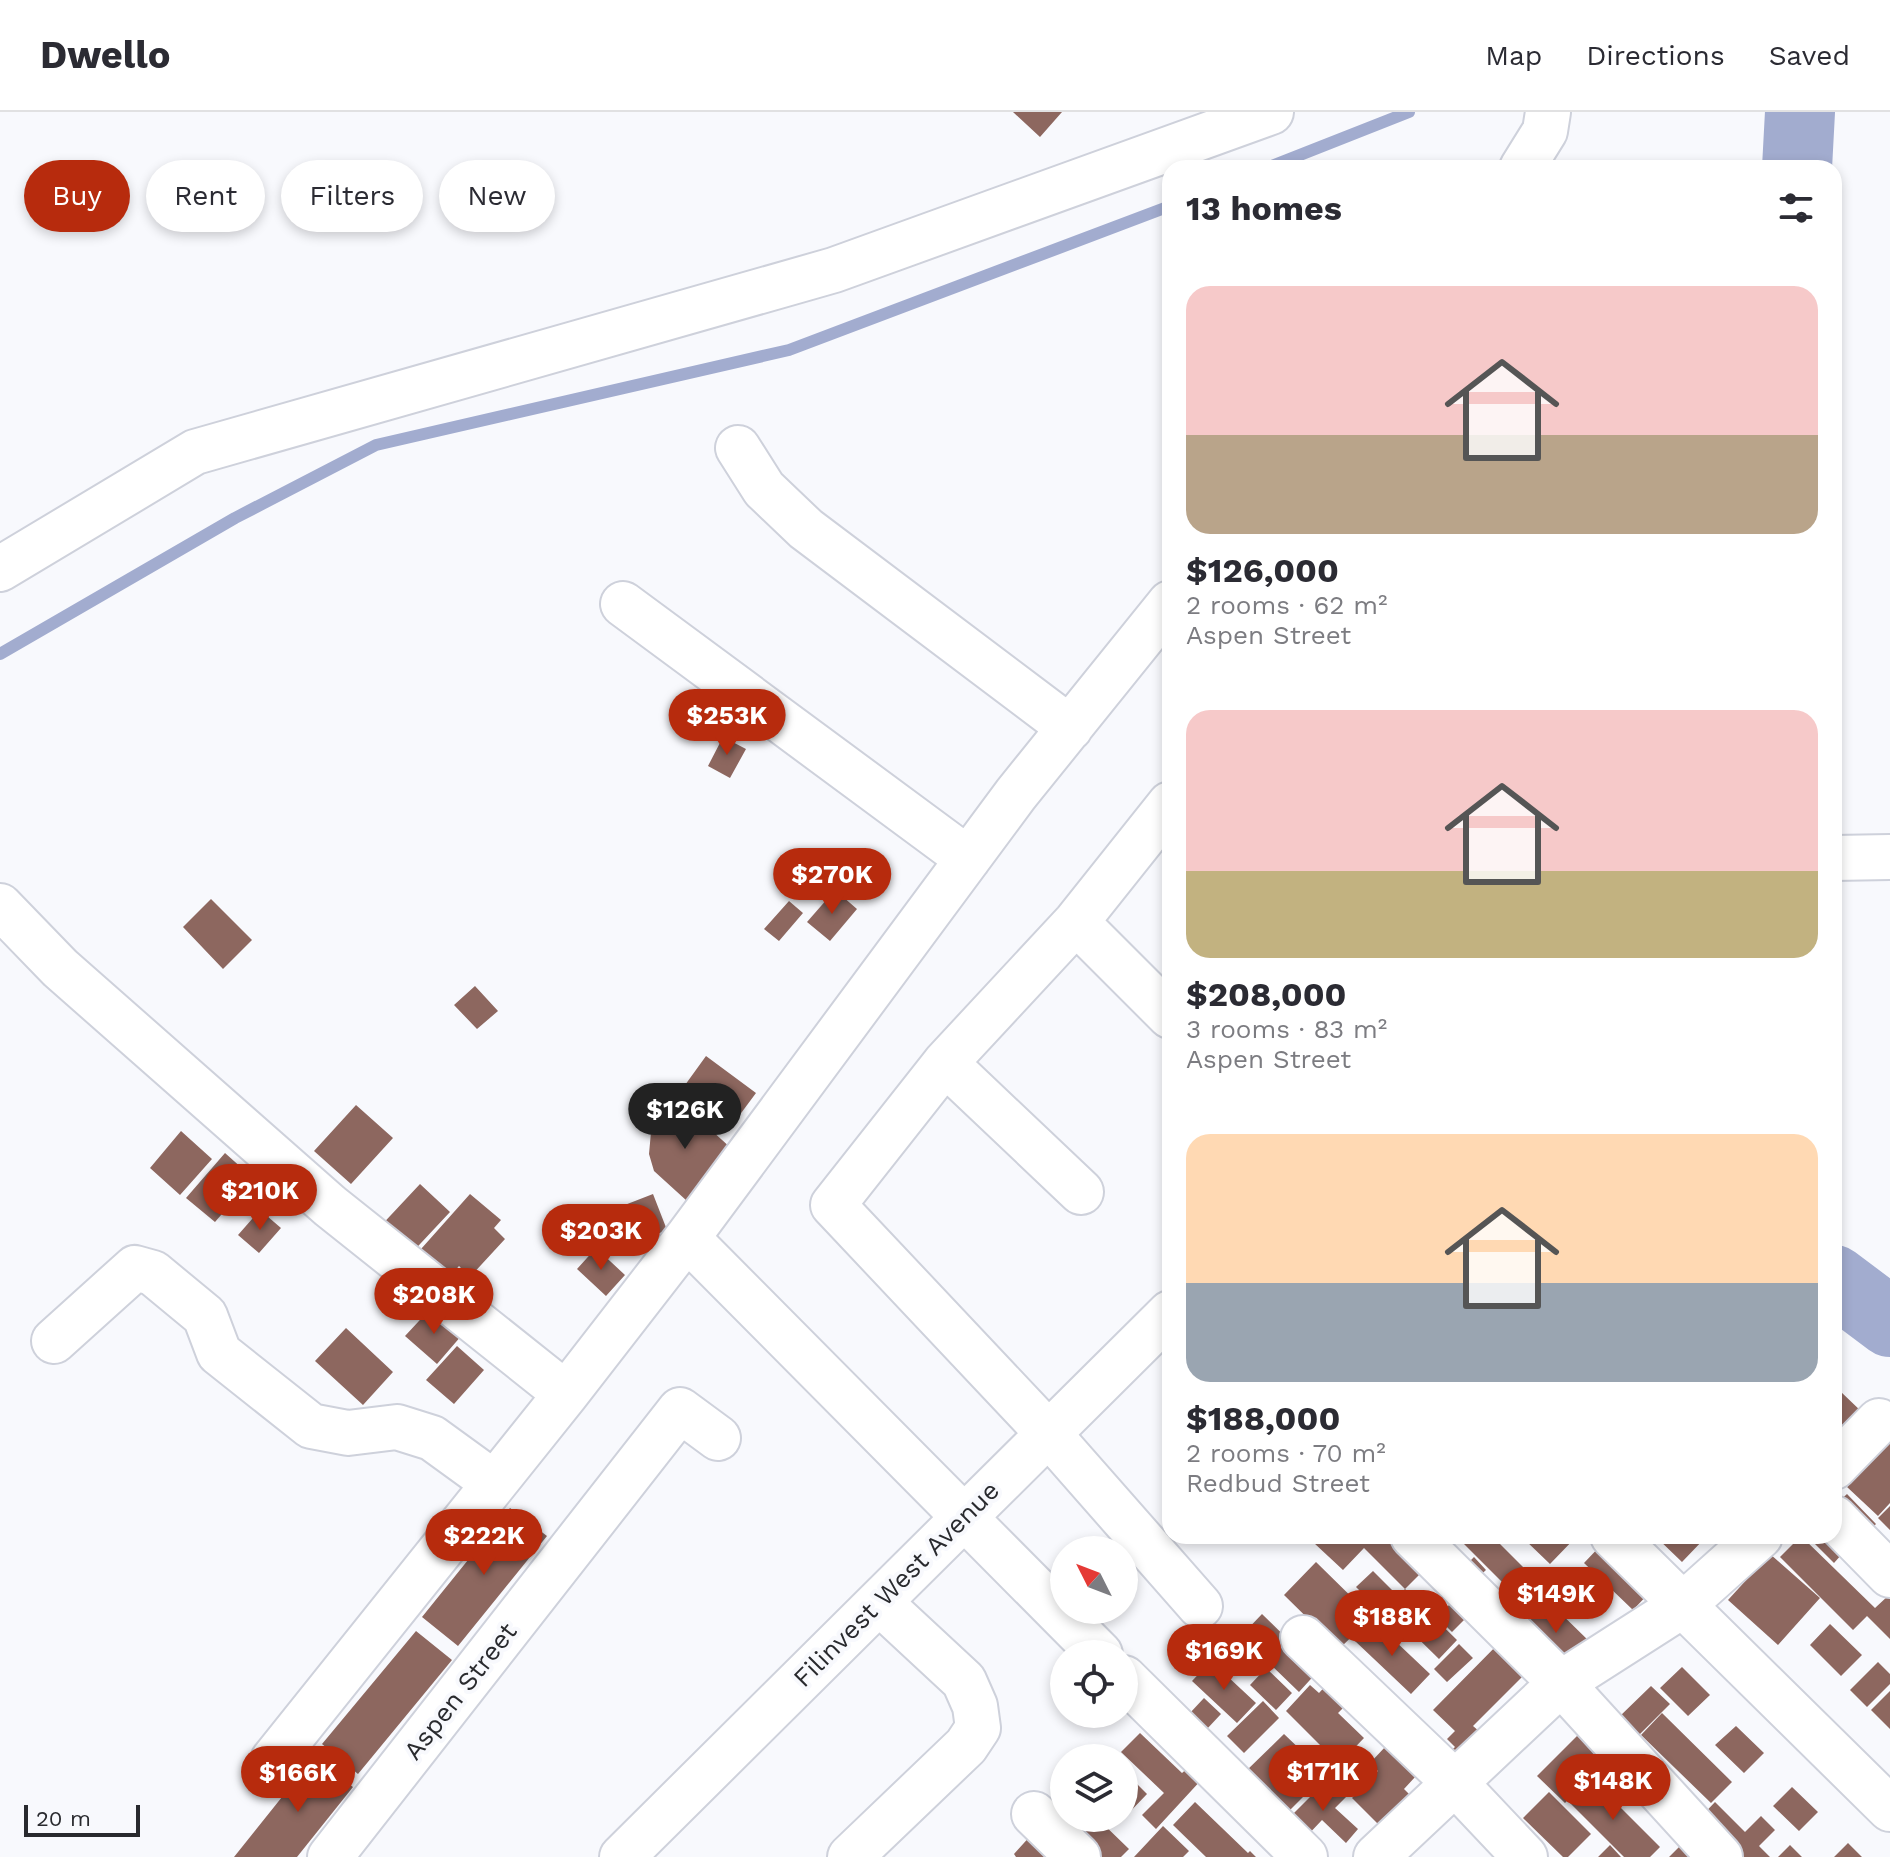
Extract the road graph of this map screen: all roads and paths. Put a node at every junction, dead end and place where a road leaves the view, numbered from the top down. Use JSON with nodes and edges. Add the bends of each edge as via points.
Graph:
{"nodes":[{"id":1,"x":1271,"y":112,"type":"edge"},
{"id":2,"x":1548,"y":112,"type":"edge"},
{"id":3,"x":1527,"y":160,"type":"edge"},
{"id":4,"x":738,"y":448,"type":"dead end"},
{"id":5,"x":0,"y":569,"type":"edge"},
{"id":6,"x":623,"y":604,"type":"dead end"},
{"id":7,"x":1162,"y":613,"type":"edge"},
{"id":8,"x":1070,"y":728,"type":"junction"},
{"id":9,"x":1162,"y":814,"type":"edge"},
{"id":10,"x":1890,"y":857,"type":"edge"},
{"id":11,"x":1842,"y":858,"type":"edge"},
{"id":12,"x":968,"y":859,"type":"junction"},
{"id":13,"x":0,"y":906,"type":"edge"},
{"id":14,"x":1076,"y":922,"type":"junction"},
{"id":15,"x":1162,"y":1008,"type":"edge"},
{"id":16,"x":945,"y":1063,"type":"junction"},
{"id":17,"x":1081,"y":1192,"type":"dead end"},
{"id":18,"x":687,"y":1238,"type":"junction"},
{"id":19,"x":1162,"y":1321,"type":"edge"},
{"id":20,"x":54,"y":1341,"type":"dead end"},
{"id":21,"x":566,"y":1394,"type":"junction"},
{"id":22,"x":1879,"y":1421,"type":"dead end"},
{"id":23,"x":1047,"y":1432,"type":"junction"},
{"id":24,"x":718,"y":1438,"type":"dead end"},
{"id":25,"x":1842,"y":1459,"type":"edge"},
{"id":26,"x":494,"y":1483,"type":"junction"},
{"id":27,"x":962,"y":1517,"type":"junction"},
{"id":28,"x":1842,"y":1526,"type":"edge"},
{"id":29,"x":1160,"y":1540,"type":"edge"},
{"id":30,"x":1162,"y":1544,"type":"edge"},
{"id":31,"x":1421,"y":1544,"type":"edge"},
{"id":32,"x":1621,"y":1544,"type":"edge"},
{"id":33,"x":1751,"y":1544,"type":"edge"},
{"id":34,"x":1890,"y":1575,"type":"edge"},
{"id":35,"x":880,"y":1603,"type":"junction"},
{"id":36,"x":1683,"y":1605,"type":"junction"},
{"id":37,"x":1200,"y":1606,"type":"dead end"},
{"id":38,"x":1303,"y":1638,"type":"dead end"},
{"id":39,"x":1086,"y":1640,"type":"edge"},
{"id":40,"x":1561,"y":1683,"type":"junction"},
{"id":41,"x":1138,"y":1692,"type":"edge"},
{"id":42,"x":273,"y":1760,"type":"dead end"},
{"id":43,"x":1455,"y":1783,"type":"junction"},
{"id":44,"x":1890,"y":1809,"type":"edge"},
{"id":45,"x":1034,"y":1814,"type":"dead end"},
{"id":46,"x":330,"y":1857,"type":"edge"},
{"id":47,"x":622,"y":1857,"type":"edge"},
{"id":48,"x":850,"y":1857,"type":"edge"},
{"id":49,"x":1078,"y":1857,"type":"edge"},
{"id":50,"x":1305,"y":1857,"type":"edge"},
{"id":51,"x":1376,"y":1857,"type":"edge"},
{"id":52,"x":1525,"y":1857,"type":"edge"},
{"id":53,"x":1720,"y":1857,"type":"edge"}],
"edges":[{"from":1,"to":5,"type":"street","via":[[834,270],[195,452]]},
{"from":2,"to":3,"type":"street","via":[[1545,131]]},
{"from":4,"to":8,"type":"street","via":[[764,489],[806,529]]},
{"from":6,"to":12,"type":"street"},
{"from":7,"to":8,"type":"street"},
{"from":8,"to":12,"type":"street"},
{"from":9,"to":14,"type":"street"},
{"from":10,"to":11,"type":"street"},
{"from":12,"to":18,"type":"street"},
{"from":13,"to":21,"type":"street","via":[[60,968],[330,1206]]},
{"from":14,"to":15,"type":"street"},
{"from":14,"to":16,"type":"street"},
{"from":16,"to":17,"type":"street"},
{"from":16,"to":23,"type":"street","via":[[833,1205]]},
{"from":18,"to":21,"type":"street"},
{"from":18,"to":27,"type":"street"},
{"from":19,"to":23,"type":"street","name":"Filinvest West Avenue"},
{"from":20,"to":26,"type":"street","via":[[135,1268],[153,1273],[205,1316],[219,1353],[311,1426],[348,1433],[397,1427],[432,1438]]},
{"from":21,"to":26,"type":"street"},
{"from":22,"to":25,"type":"street"},
{"from":23,"to":27,"type":"street","name":"Filinvest West Avenue"},
{"from":23,"to":29,"type":"street"},
{"from":24,"to":46,"type":"street","name":"Aspen Street","via":[[680,1410]]},
{"from":26,"to":42,"type":"street"},
{"from":27,"to":35,"type":"street","name":"Filinvest West Avenue"},
{"from":27,"to":39,"type":"street"},
{"from":28,"to":34,"type":"street"},
{"from":30,"to":37,"type":"street"},
{"from":31,"to":40,"type":"street"},
{"from":32,"to":36,"type":"street"},
{"from":33,"to":36,"type":"street"},
{"from":35,"to":47,"type":"street","name":"Filinvest West Avenue"},
{"from":35,"to":48,"type":"street","via":[[964,1681],[978,1728],[966,1746]]},
{"from":36,"to":40,"type":"street"},
{"from":36,"to":44,"type":"street"},
{"from":38,"to":43,"type":"street"},
{"from":40,"to":43,"type":"street"},
{"from":40,"to":53,"type":"street"},
{"from":41,"to":50,"type":"street"},
{"from":43,"to":51,"type":"street"},
{"from":43,"to":52,"type":"street"},
{"from":45,"to":49,"type":"street"}]}
